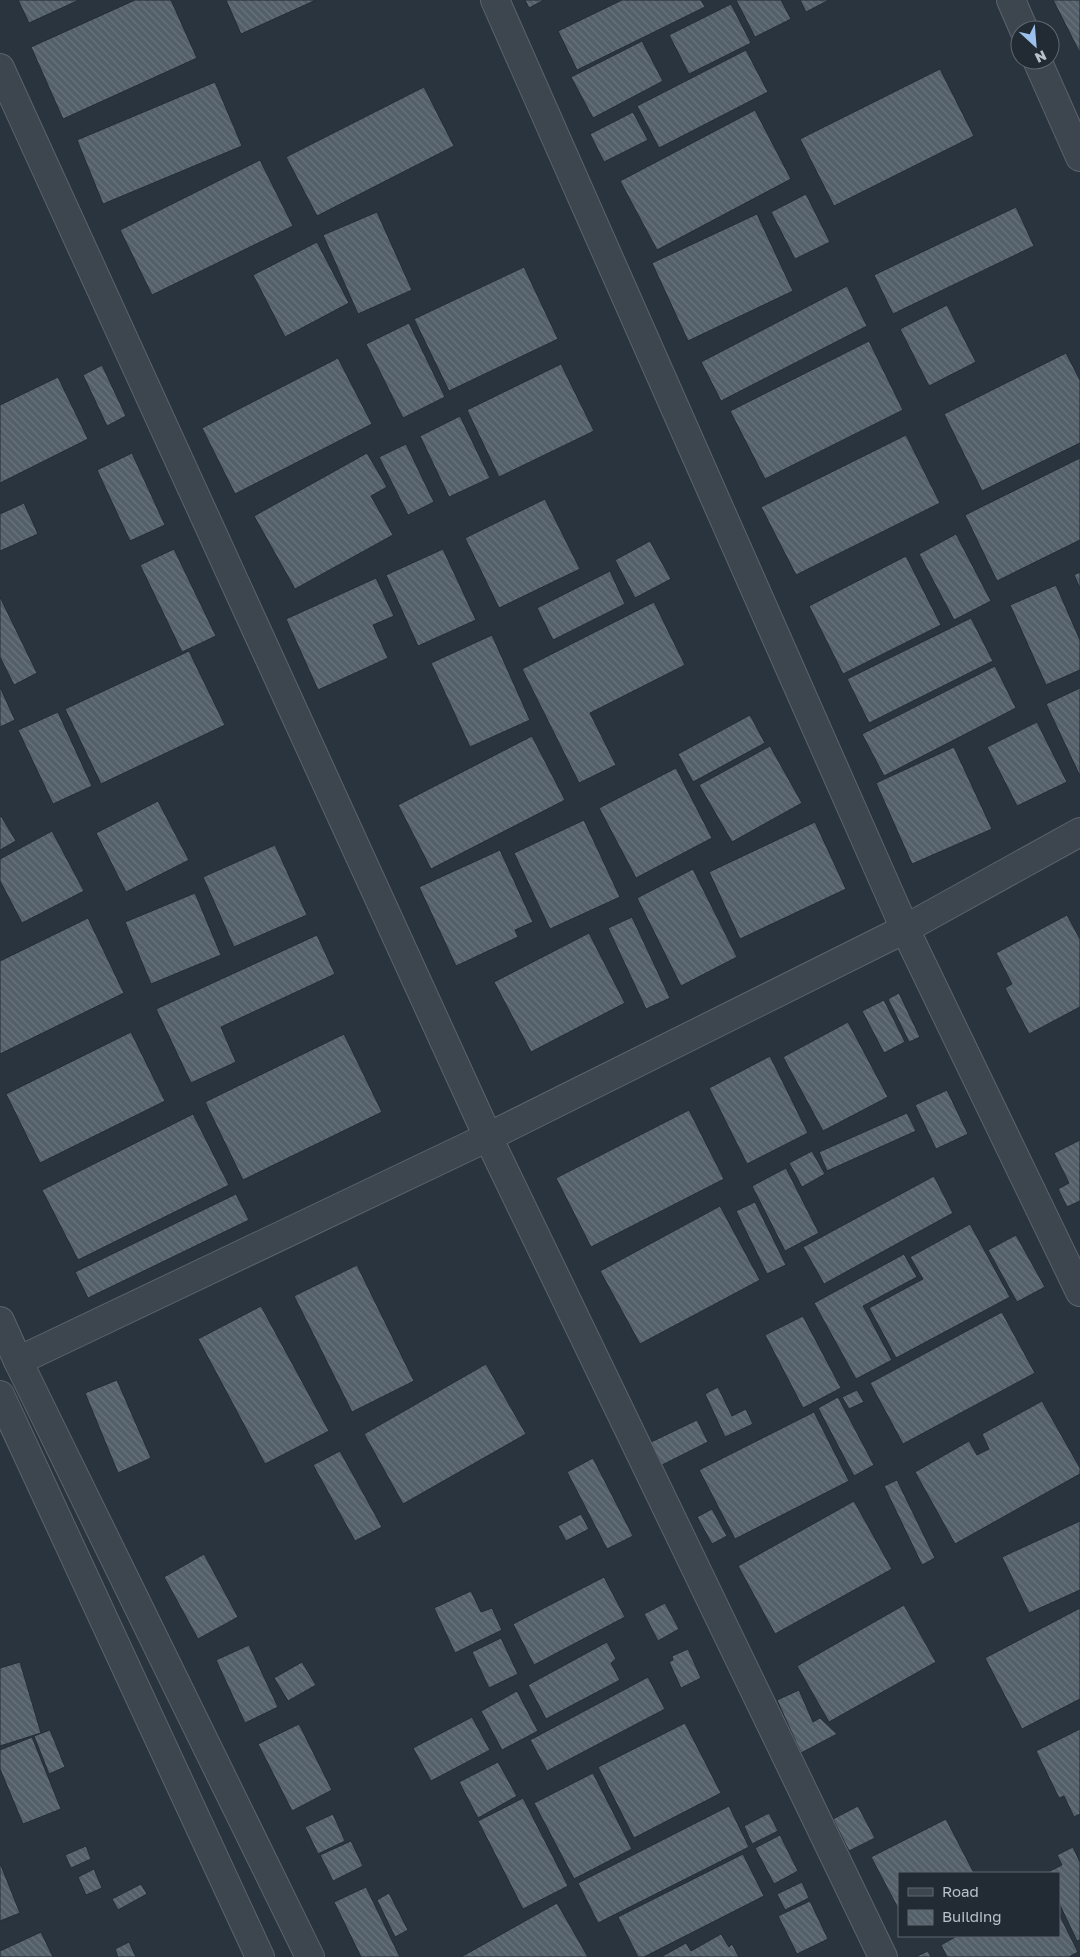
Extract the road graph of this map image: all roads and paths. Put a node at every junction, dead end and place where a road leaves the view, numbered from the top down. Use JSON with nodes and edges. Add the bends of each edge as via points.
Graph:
{"nodes":[{"id":1,"x":495,"y":0,"type":"edge"},
{"id":2,"x":1011,"y":0,"type":"edge"},
{"id":3,"x":1020,"y":20,"type":"edge"},
{"id":4,"x":0,"y":68,"type":"edge"},
{"id":5,"x":1041,"y":70,"type":"edge"},
{"id":6,"x":1080,"y":157,"type":"edge"},
{"id":7,"x":1080,"y":832,"type":"edge"},
{"id":8,"x":905,"y":929,"type":"junction"},
{"id":9,"x":488,"y":1137,"type":"junction"},
{"id":10,"x":1080,"y":1292,"type":"edge"},
{"id":11,"x":0,"y":1321,"type":"edge"},
{"id":12,"x":18,"y":1361,"type":"junction"},
{"id":13,"x":0,"y":1395,"type":"edge"},
{"id":14,"x":252,"y":1838,"type":"junction"},
{"id":15,"x":213,"y":1855,"type":"junction"},
{"id":16,"x":260,"y":1957,"type":"edge"},
{"id":17,"x":310,"y":1957,"type":"edge"},
{"id":18,"x":883,"y":1957,"type":"edge"}],
"edges":[{"from":1,"to":8,"type":"street"},
{"from":2,"to":3,"type":"street"},
{"from":4,"to":9,"type":"street"},
{"from":5,"to":6,"type":"street"},
{"from":7,"to":8,"type":"street"},
{"from":8,"to":9,"type":"street"},
{"from":8,"to":10,"type":"street"},
{"from":9,"to":12,"type":"street"},
{"from":9,"to":18,"type":"street"},
{"from":11,"to":12,"type":"street"},
{"from":12,"to":14,"type":"street"},
{"from":13,"to":15,"type":"street"},
{"from":14,"to":15,"type":"street"},
{"from":14,"to":17,"type":"street"},
{"from":15,"to":16,"type":"street"}]}
